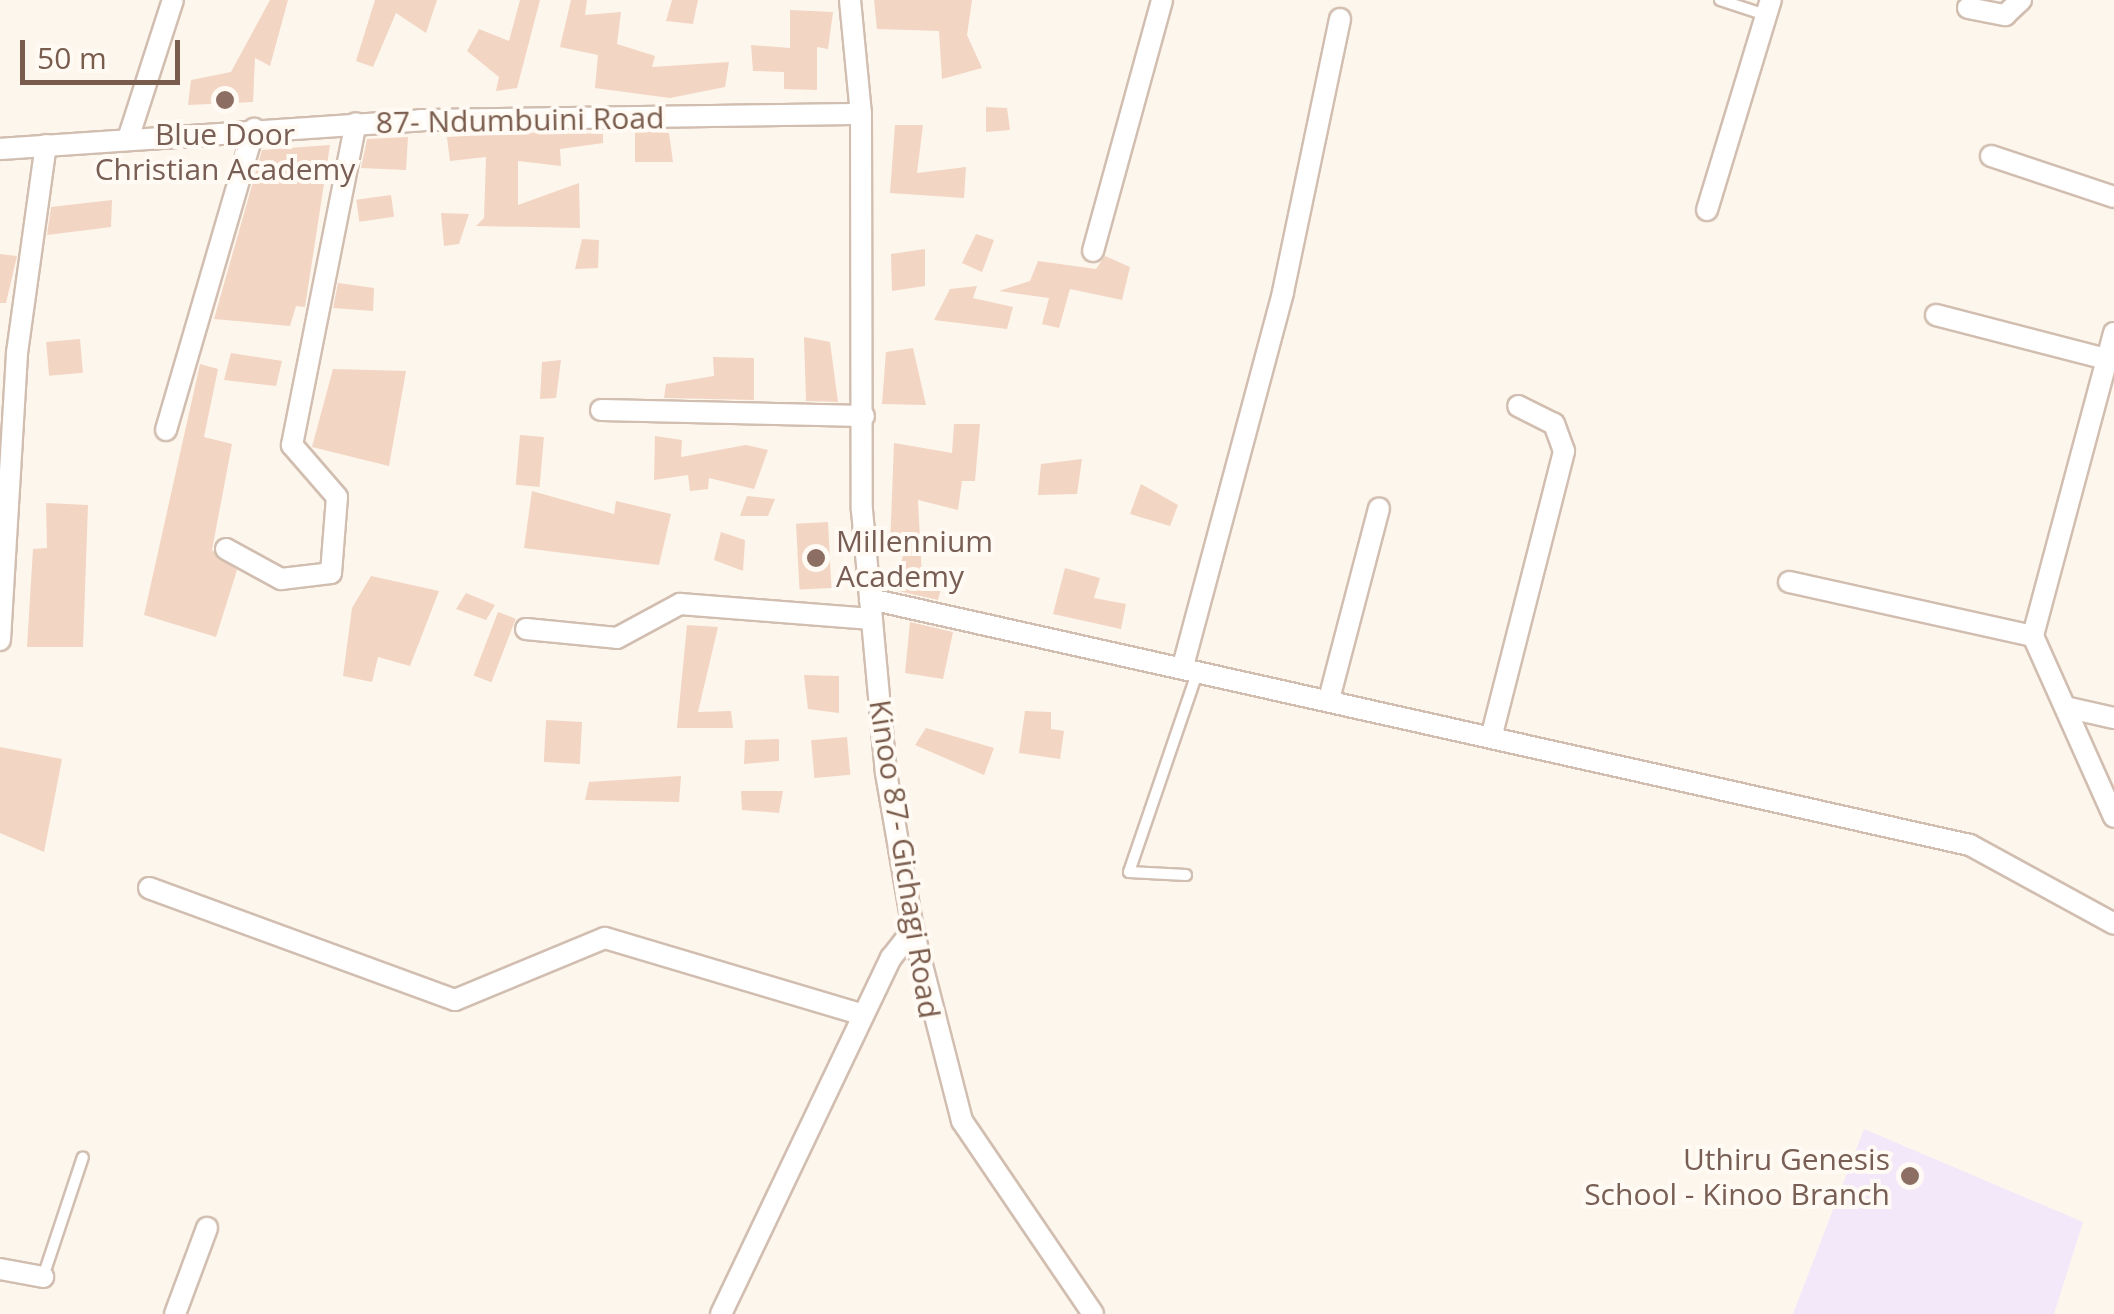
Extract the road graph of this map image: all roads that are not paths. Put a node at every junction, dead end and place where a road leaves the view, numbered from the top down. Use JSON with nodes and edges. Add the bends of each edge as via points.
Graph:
{"nodes":[{"id":1,"x":172,"y":0,"type":"edge"},
{"id":2,"x":850,"y":0,"type":"edge"},
{"id":3,"x":1162,"y":0,"type":"edge"},
{"id":4,"x":1720,"y":0,"type":"edge"},
{"id":5,"x":2021,"y":0,"type":"edge"},
{"id":6,"x":1768,"y":7,"type":"edge"},
{"id":7,"x":1968,"y":8,"type":"dead end"},
{"id":8,"x":1340,"y":19,"type":"dead end"},
{"id":9,"x":860,"y":114,"type":"junction"},
{"id":10,"x":356,"y":123,"type":"junction"},
{"id":11,"x":254,"y":129,"type":"junction"},
{"id":12,"x":128,"y":139,"type":"junction"},
{"id":13,"x":46,"y":146,"type":"junction"},
{"id":14,"x":0,"y":149,"type":"edge"},
{"id":15,"x":1991,"y":156,"type":"dead end"},
{"id":16,"x":2114,"y":197,"type":"edge"},
{"id":17,"x":1708,"y":210,"type":"dead end"},
{"id":18,"x":1093,"y":252,"type":"dead end"},
{"id":19,"x":1936,"y":314,"type":"dead end"},
{"id":20,"x":2114,"y":333,"type":"edge"},
{"id":21,"x":2110,"y":360,"type":"edge"},
{"id":22,"x":1518,"y":406,"type":"dead end"},
{"id":23,"x":601,"y":410,"type":"dead end"},
{"id":24,"x":864,"y":416,"type":"junction"},
{"id":25,"x":166,"y":430,"type":"dead end"},
{"id":26,"x":1379,"y":508,"type":"dead end"},
{"id":27,"x":226,"y":549,"type":"dead end"},
{"id":28,"x":1789,"y":582,"type":"dead end"},
{"id":29,"x":870,"y":609,"type":"junction"},
{"id":30,"x":526,"y":629,"type":"dead end"},
{"id":31,"x":2033,"y":636,"type":"junction"},
{"id":32,"x":0,"y":640,"type":"edge"},
{"id":33,"x":1191,"y":668,"type":"junction"},
{"id":34,"x":1328,"y":699,"type":"junction"},
{"id":35,"x":2065,"y":707,"type":"junction"},
{"id":36,"x":2114,"y":718,"type":"edge"},
{"id":37,"x":1492,"y":734,"type":"junction"},
{"id":38,"x":2114,"y":817,"type":"edge"},
{"id":39,"x":1186,"y":875,"type":"dead end"},
{"id":40,"x":150,"y":888,"type":"dead end"},
{"id":41,"x":2114,"y":924,"type":"edge"},
{"id":42,"x":913,"y":930,"type":"junction"},
{"id":43,"x":862,"y":1015,"type":"junction"},
{"id":44,"x":83,"y":1157,"type":"dead end"},
{"id":45,"x":207,"y":1228,"type":"dead end"},
{"id":46,"x":0,"y":1270,"type":"edge"},
{"id":47,"x":43,"y":1278,"type":"joint"},
{"id":48,"x":175,"y":1314,"type":"edge"},
{"id":49,"x":720,"y":1314,"type":"edge"},
{"id":50,"x":1093,"y":1314,"type":"edge"}],
"edges":[{"from":1,"to":12,"type":"street"},
{"from":2,"to":9,"type":"street","name":"Kinoo 87- Gichagi Road"},
{"from":3,"to":18,"type":"street"},
{"from":4,"to":6,"type":"lane"},
{"from":5,"to":7,"type":"street","via":[[2005,14]]},
{"from":6,"to":17,"type":"street"},
{"from":8,"to":33,"type":"street","via":[[1283,292]]},
{"from":9,"to":10,"type":"street","name":"87- Ndumbuini Road"},
{"from":9,"to":24,"type":"street","name":"Kinoo 87- Gichagi Road"},
{"from":10,"to":11,"type":"street","name":"87- Ndumbuini Road"},
{"from":10,"to":27,"type":"street","via":[[292,446],[337,497],[330,572],[281,578]]},
{"from":11,"to":12,"type":"street","name":"87- Ndumbuini Road"},
{"from":11,"to":25,"type":"street"},
{"from":12,"to":13,"type":"street","name":"87- Ndumbuini Road"},
{"from":13,"to":14,"type":"street","name":"87- Ndumbuini Road"},
{"from":13,"to":32,"type":"street","via":[[17,353]]},
{"from":15,"to":16,"type":"street"},
{"from":19,"to":21,"type":"street"},
{"from":20,"to":21,"type":"street"},
{"from":21,"to":31,"type":"street"},
{"from":22,"to":37,"type":"street","via":[[1554,424],[1564,451]]},
{"from":23,"to":24,"type":"street"},
{"from":24,"to":29,"type":"street","name":"Kinoo 87- Gichagi Road"},
{"from":26,"to":34,"type":"street"},
{"from":28,"to":31,"type":"street"},
{"from":29,"to":30,"type":"street","via":[[680,604],[617,638]]},
{"from":29,"to":33,"type":"street"},
{"from":29,"to":42,"type":"street","name":"Kinoo 87- Gichagi Road"},
{"from":31,"to":35,"type":"street"},
{"from":33,"to":34,"type":"street"},
{"from":33,"to":39,"type":"lane","via":[[1129,872]]},
{"from":34,"to":37,"type":"street"},
{"from":35,"to":36,"type":"street"},
{"from":35,"to":38,"type":"street"},
{"from":37,"to":41,"type":"street","via":[[1970,845]]},
{"from":40,"to":43,"type":"street","via":[[455,1000],[605,938]]},
{"from":42,"to":43,"type":"street"},
{"from":42,"to":50,"type":"street","name":"Kinoo 87- Gichagi Road","via":[[962,1121]]},
{"from":43,"to":49,"type":"street"},
{"from":44,"to":47,"type":"lane"},
{"from":45,"to":48,"type":"street"},
{"from":46,"to":47,"type":"street"}]}
